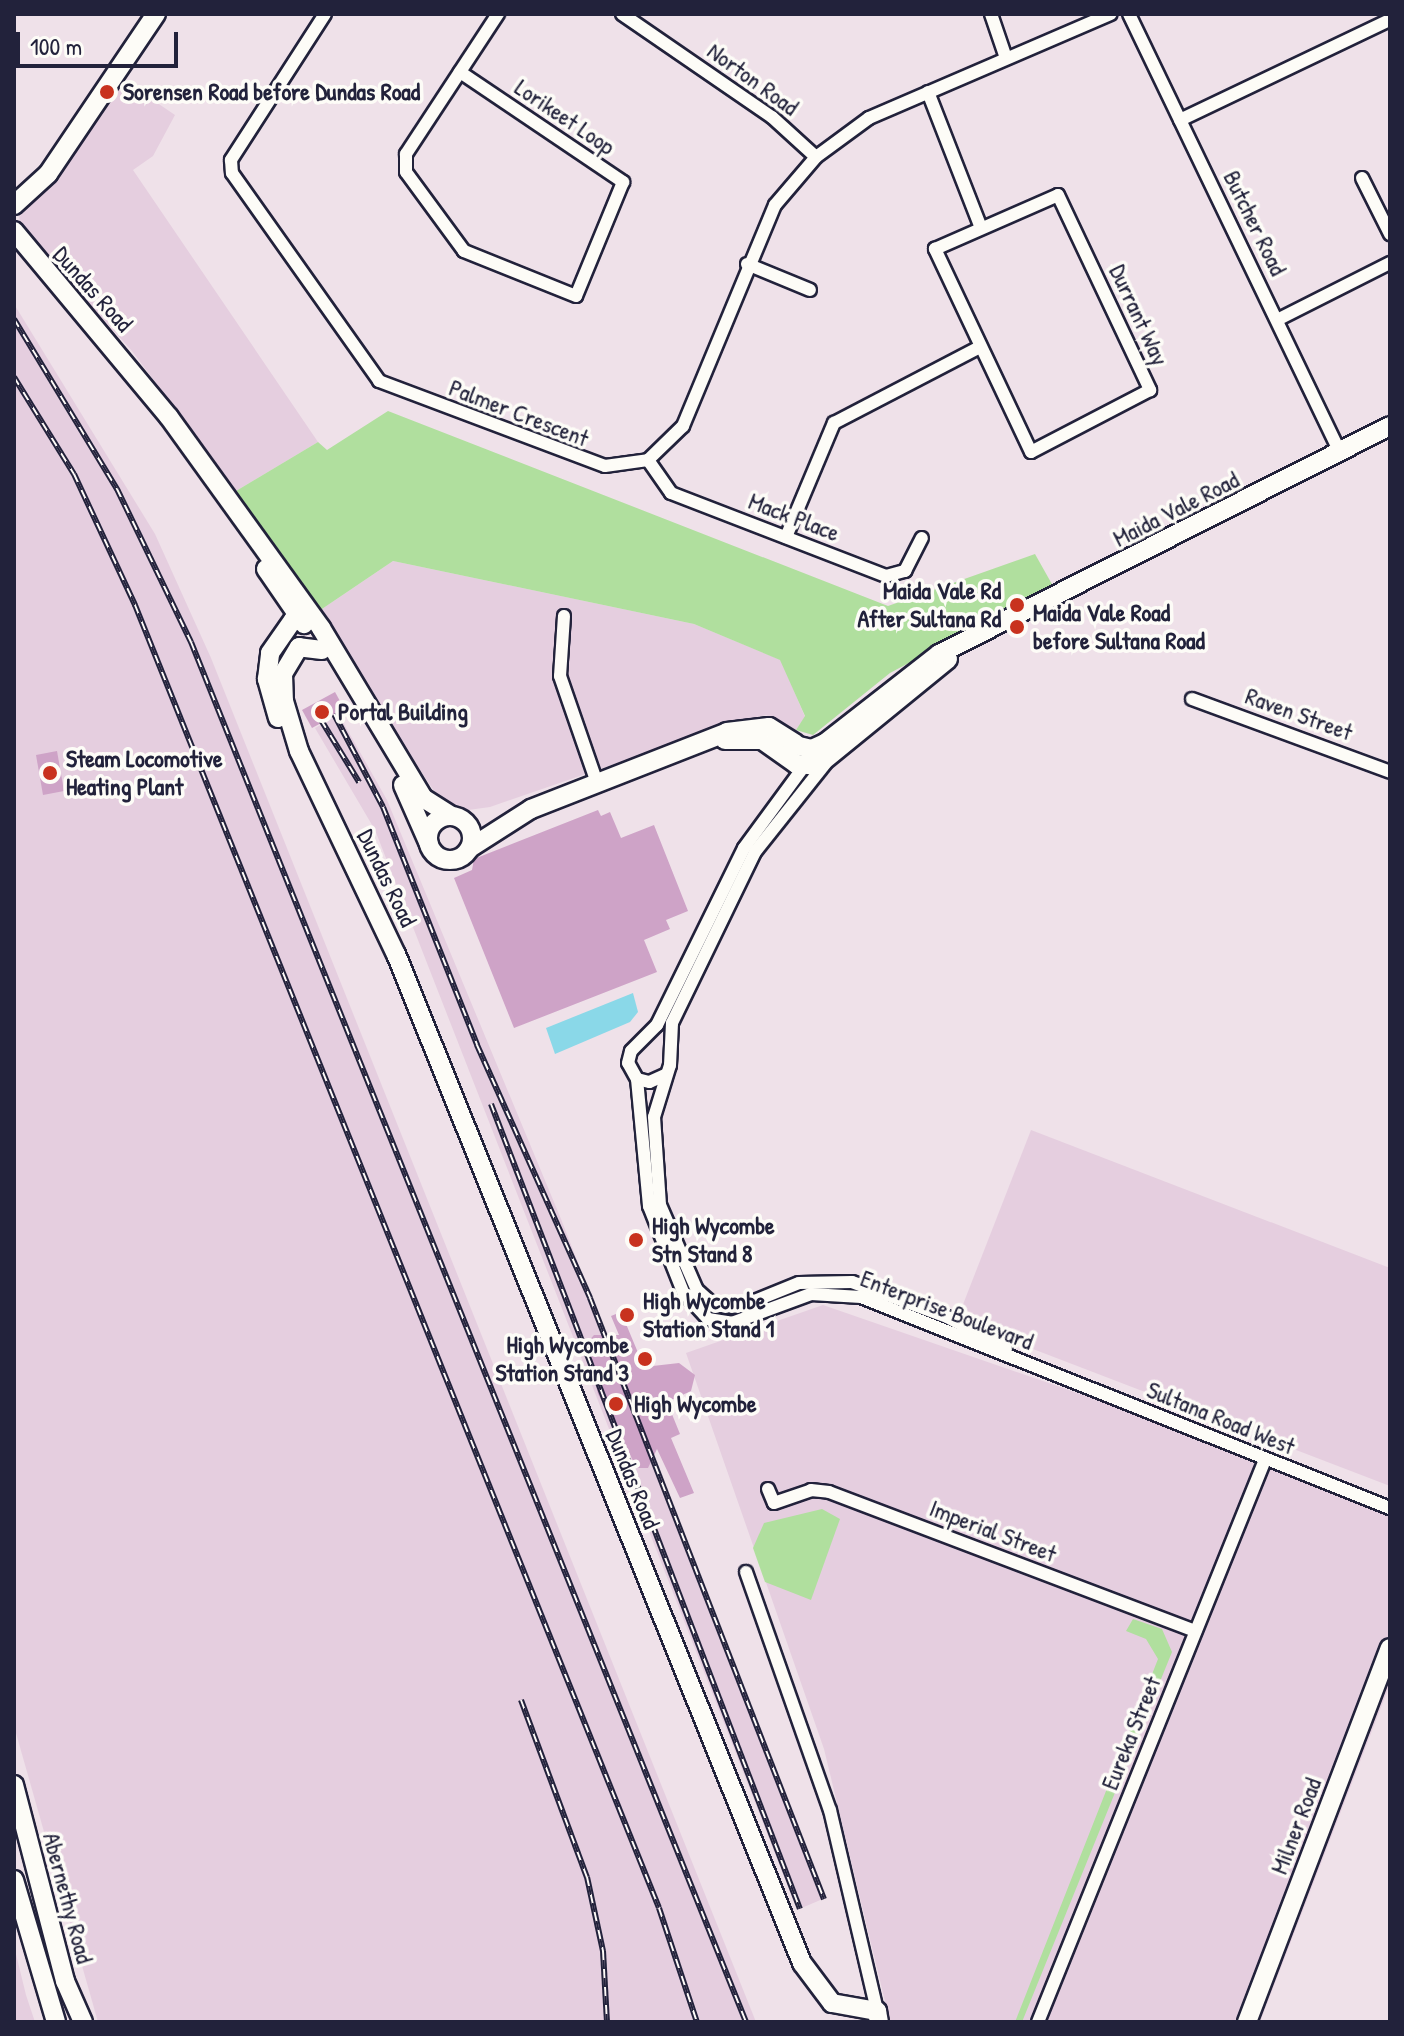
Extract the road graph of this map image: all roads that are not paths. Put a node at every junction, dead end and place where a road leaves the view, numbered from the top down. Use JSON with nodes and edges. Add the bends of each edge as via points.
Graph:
{"nodes":[{"id":1,"x":148,"y":14,"type":"edge"},
{"id":2,"x":156,"y":14,"type":"edge"},
{"id":3,"x":325,"y":14,"type":"edge"},
{"id":4,"x":498,"y":14,"type":"edge"},
{"id":5,"x":622,"y":14,"type":"edge"},
{"id":6,"x":991,"y":14,"type":"edge"},
{"id":7,"x":1111,"y":14,"type":"edge"},
{"id":8,"x":1129,"y":14,"type":"edge"},
{"id":9,"x":642,"y":19,"type":"edge"},
{"id":10,"x":1390,"y":20,"type":"edge"},
{"id":11,"x":1006,"y":58,"type":"junction"},
{"id":12,"x":460,"y":72,"type":"junction"},
{"id":13,"x":928,"y":92,"type":"junction"},
{"id":14,"x":1180,"y":120,"type":"junction"},
{"id":15,"x":816,"y":157,"type":"junction"},
{"id":16,"x":1362,"y":178,"type":"dead end"},
{"id":17,"x":14,"y":189,"type":"edge"},
{"id":18,"x":14,"y":205,"type":"edge"},
{"id":19,"x":981,"y":228,"type":"junction"},
{"id":20,"x":14,"y":231,"type":"edge"},
{"id":21,"x":1390,"y":234,"type":"edge"},
{"id":22,"x":1390,"y":263,"type":"edge"},
{"id":23,"x":747,"y":264,"type":"junction"},
{"id":24,"x":810,"y":290,"type":"dead end"},
{"id":25,"x":1277,"y":320,"type":"junction"},
{"id":26,"x":978,"y":348,"type":"junction"},
{"id":27,"x":1390,"y":426,"type":"edge"},
{"id":28,"x":1340,"y":452,"type":"junction"},
{"id":29,"x":648,"y":460,"type":"junction"},
{"id":30,"x":222,"y":494,"type":"junction"},
{"id":31,"x":786,"y":537,"type":"junction"},
{"id":32,"x":922,"y":538,"type":"dead end"},
{"id":33,"x":285,"y":598,"type":"junction"},
{"id":34,"x":564,"y":616,"type":"dead end"},
{"id":35,"x":307,"y":621,"type":"junction"},
{"id":36,"x":322,"y":650,"type":"junction"},
{"id":37,"x":293,"y":651,"type":"junction"},
{"id":38,"x":270,"y":653,"type":"junction"},
{"id":39,"x":1192,"y":699,"type":"dead end"},
{"id":40,"x":299,"y":751,"type":"junction"},
{"id":41,"x":806,"y":760,"type":"junction"},
{"id":42,"x":1390,"y":772,"type":"edge"},
{"id":43,"x":597,"y":783,"type":"junction"},
{"id":44,"x":408,"y":785,"type":"junction"},
{"id":45,"x":531,"y":809,"type":"junction"},
{"id":46,"x":456,"y":817,"type":"junction"},
{"id":47,"x":429,"y":844,"type":"junction"},
{"id":48,"x":470,"y":848,"type":"junction"},
{"id":49,"x":639,"y":1043,"type":"junction"},
{"id":50,"x":669,"y":1054,"type":"junction"},
{"id":51,"x":665,"y":1075,"type":"junction"},
{"id":52,"x":637,"y":1079,"type":"junction"},
{"id":53,"x":1036,"y":1368,"type":"junction"},
{"id":54,"x":1265,"y":1460,"type":"junction"},
{"id":55,"x":768,"y":1489,"type":"dead end"},
{"id":56,"x":774,"y":1503,"type":"junction"},
{"id":57,"x":1390,"y":1508,"type":"edge"},
{"id":58,"x":778,"y":1516,"type":"dead end"},
{"id":59,"x":746,"y":1572,"type":"dead end"},
{"id":60,"x":1195,"y":1631,"type":"junction"},
{"id":61,"x":1390,"y":1648,"type":"edge"},
{"id":62,"x":14,"y":1785,"type":"edge"},
{"id":63,"x":14,"y":1880,"type":"edge"},
{"id":64,"x":878,"y":2016,"type":"edge"},
{"id":65,"x":56,"y":2022,"type":"edge"},
{"id":66,"x":83,"y":2022,"type":"edge"},
{"id":67,"x":1038,"y":2022,"type":"edge"},
{"id":68,"x":1247,"y":2022,"type":"edge"}],
"edges":[{"from":1,"to":17,"type":"main road","via":[[42,169]]},
{"from":2,"to":18,"type":"main road","via":[[48,174]]},
{"from":3,"to":29,"type":"street","name":"Palmer Crescent","via":[[231,160],[232,173],[368,369],[390,387],[586,463]]},
{"from":4,"to":12,"type":"street","name":"Lorikeet Loop"},
{"from":5,"to":9,"type":"street","name":"Norton Road"},
{"from":6,"to":11,"type":"street"},
{"from":7,"to":11,"type":"street"},
{"from":8,"to":14,"type":"street","name":"Butcher Road"},
{"from":9,"to":15,"type":"street","name":"Norton Road"},
{"from":10,"to":14,"type":"street"},
{"from":11,"to":13,"type":"street"},
{"from":12,"to":12,"type":"street","name":"Lorikeet Loop","via":[[406,154],[406,172],[464,251],[576,296],[623,182]]},
{"from":13,"to":15,"type":"street","via":[[869,118]]},
{"from":13,"to":19,"type":"street"},
{"from":14,"to":25,"type":"street","name":"Butcher Road"},
{"from":15,"to":23,"type":"street","via":[[775,205]]},
{"from":16,"to":21,"type":"street"},
{"from":19,"to":26,"type":"street","name":"Durrant Way","via":[[935,249]]},
{"from":19,"to":26,"type":"street","name":"Durrant Way","via":[[1058,195],[1150,390],[1031,452]]},
{"from":20,"to":30,"type":"main road","name":"Dundas Road","via":[[144,384]]},
{"from":22,"to":25,"type":"street"},
{"from":23,"to":24,"type":"street"},
{"from":23,"to":29,"type":"street","via":[[683,426]]},
{"from":25,"to":28,"type":"street","name":"Butcher Road"},
{"from":26,"to":31,"type":"street","via":[[834,423]]},
{"from":27,"to":28,"type":"main road","name":"Maida Vale Road"},
{"from":28,"to":41,"type":"main road","name":"Maida Vale Road","via":[[983,634]]},
{"from":29,"to":31,"type":"street","name":"Mack Place","via":[[671,493]]},
{"from":30,"to":33,"type":"main road","name":"Dundas Road"},
{"from":30,"to":35,"type":"main road","name":"Dundas Road"},
{"from":31,"to":32,"type":"street","name":"Mack Place","via":[[893,577],[911,565]]},
{"from":33,"to":35,"type":"main road","name":"Dundas Road"},
{"from":33,"to":38,"type":"main road","name":"Dundas Road"},
{"from":34,"to":43,"type":"street","via":[[560,676]]},
{"from":35,"to":36,"type":"main road","name":"Dundas Road"},
{"from":35,"to":37,"type":"main road","name":"Dundas Road"},
{"from":35,"to":38,"type":"main road"},
{"from":35,"to":44,"type":"main road","name":"Dundas Road"},
{"from":36,"to":37,"type":"main road","via":[[307,644]]},
{"from":36,"to":44,"type":"main road","name":"Dundas Road"},
{"from":37,"to":40,"type":"main road","name":"Dundas Road","via":[[282,687]]},
{"from":38,"to":40,"type":"main road","name":"Dundas Road","via":[[269,692]]},
{"from":39,"to":42,"type":"street","name":"Raven Street"},
{"from":40,"to":64,"type":"main road","name":"Dundas Road","via":[[396,954],[802,1963],[832,2003]]},
{"from":41,"to":43,"type":"main road","via":[[762,740],[713,740]]},
{"from":41,"to":49,"type":"street","via":[[730,875],[657,1025]]},
{"from":41,"to":50,"type":"street","name":"Enterprise Boulevard","via":[[721,913],[672,1023]]},
{"from":43,"to":45,"type":"main road"},
{"from":44,"to":46,"type":"main road","via":[[429,804]]},
{"from":44,"to":47,"type":"main road"},
{"from":45,"to":46,"type":"main road","via":[[480,822]]},
{"from":45,"to":48,"type":"main road"},
{"from":46,"to":47,"type":"main road","via":[[434,824]]},
{"from":46,"to":48,"type":"main road","via":[[469,827]]},
{"from":47,"to":48,"type":"main road","via":[[437,856],[452,860]]},
{"from":49,"to":50,"type":"street","via":[[656,1042]]},
{"from":49,"to":52,"type":"street","name":"Enterprise Boulevard","via":[[628,1063]]},
{"from":50,"to":51,"type":"street","name":"Enterprise Boulevard"},
{"from":51,"to":52,"type":"street","via":[[649,1082]]},
{"from":51,"to":53,"type":"street","name":"Enterprise Boulevard","via":[[654,1117],[655,1184],[692,1280],[709,1303],[731,1308],[799,1283],[852,1282],[975,1330]]},
{"from":52,"to":53,"type":"street","name":"Enterprise Boulevard","via":[[645,1194],[683,1292],[699,1314],[732,1323],[798,1297],[845,1294]]},
{"from":53,"to":54,"type":"street","name":"Sultana Road West"},
{"from":54,"to":57,"type":"street","name":"Sultana Road West"},
{"from":54,"to":60,"type":"street","name":"Eureka Street"},
{"from":55,"to":56,"type":"street"},
{"from":56,"to":58,"type":"street"},
{"from":56,"to":60,"type":"street","name":"Imperial Street","via":[[811,1490],[829,1492]]},
{"from":59,"to":64,"type":"street","name":"Dundas Road","via":[[830,1810]]},
{"from":60,"to":67,"type":"street","name":"Eureka Street"},
{"from":61,"to":68,"type":"main road","name":"Milner Road"},
{"from":62,"to":66,"type":"main road","name":"Abernethy Road","via":[[65,1981]]},
{"from":63,"to":65,"type":"main road","name":"Abernethy Road"}]}
